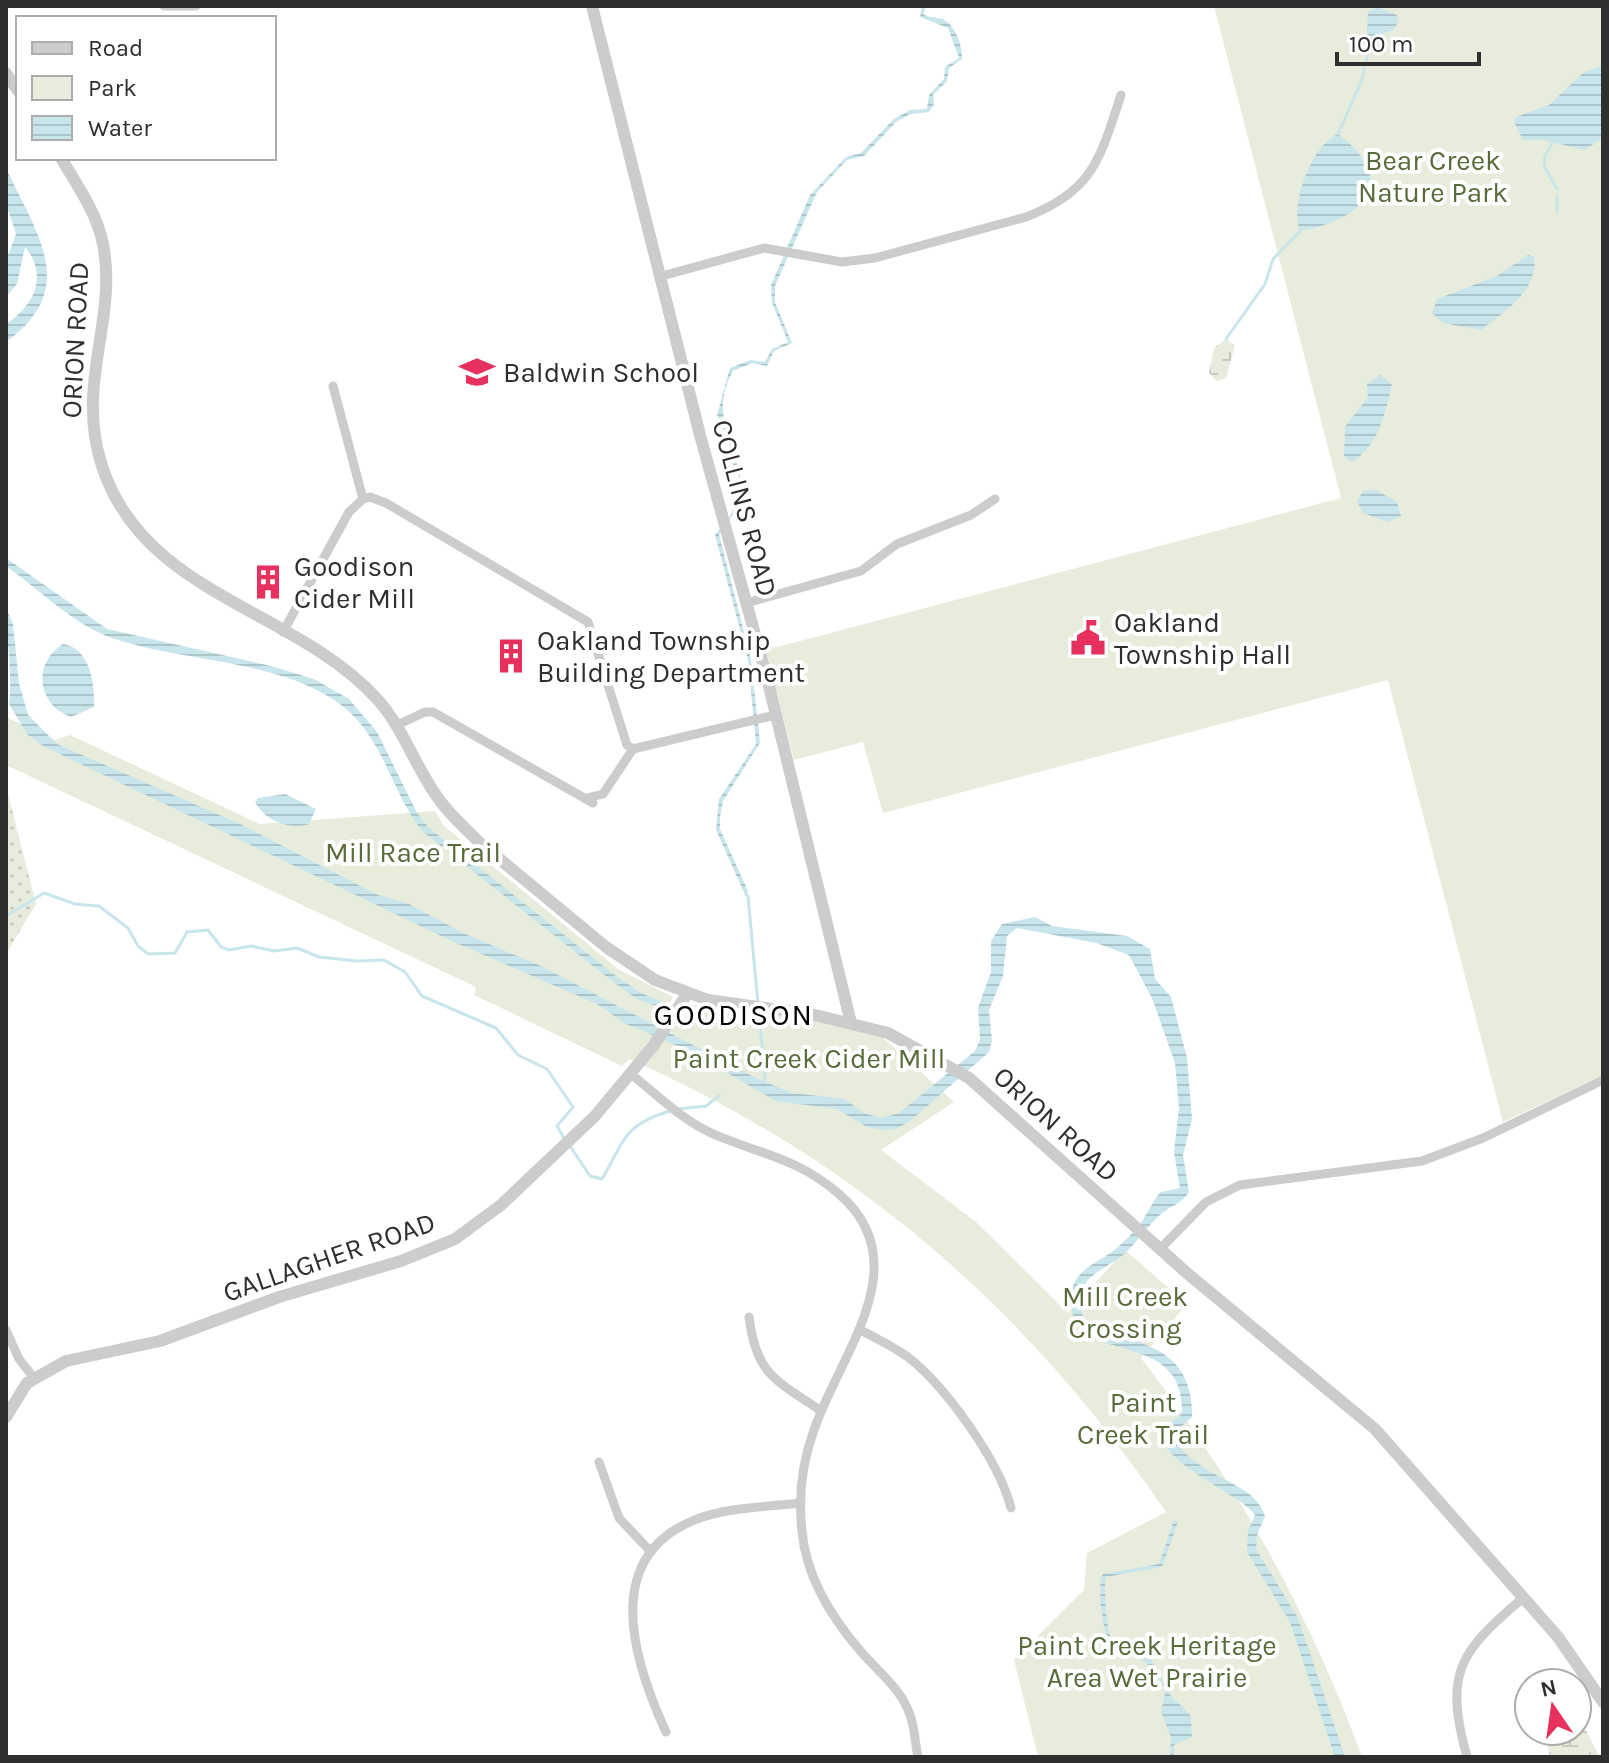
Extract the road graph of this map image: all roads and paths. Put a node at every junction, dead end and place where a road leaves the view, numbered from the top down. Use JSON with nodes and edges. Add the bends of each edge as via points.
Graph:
{"nodes":[{"id":1,"x":164,"y":6,"type":"edge"},
{"id":2,"x":196,"y":6,"type":"edge"},
{"id":3,"x":592,"y":6,"type":"edge"},
{"id":4,"x":1121,"y":95,"type":"dead end"},
{"id":5,"x":62,"y":160,"type":"edge"},
{"id":6,"x":662,"y":276,"type":"junction"},
{"id":7,"x":333,"y":386,"type":"dead end"},
{"id":8,"x":363,"y":499,"type":"junction"},
{"id":9,"x":995,"y":499,"type":"dead end"},
{"id":10,"x":746,"y":603,"type":"junction"},
{"id":11,"x":283,"y":632,"type":"junction"},
{"id":12,"x":775,"y":715,"type":"junction"},
{"id":13,"x":395,"y":726,"type":"junction"},
{"id":14,"x":633,"y":749,"type":"junction"},
{"id":15,"x":687,"y":994,"type":"junction"},
{"id":16,"x":851,"y":1023,"type":"junction"},
{"id":17,"x":631,"y":1074,"type":"junction"},
{"id":18,"x":1603,"y":1080,"type":"edge"},
{"id":19,"x":1160,"y":1249,"type":"junction"},
{"id":20,"x":749,"y":1317,"type":"dead end"},
{"id":21,"x":859,"y":1329,"type":"junction"},
{"id":22,"x":6,"y":1330,"type":"edge"},
{"id":23,"x":34,"y":1378,"type":"junction"},
{"id":24,"x":821,"y":1411,"type":"junction"},
{"id":25,"x":6,"y":1417,"type":"edge"},
{"id":26,"x":599,"y":1462,"type":"dead end"},
{"id":27,"x":801,"y":1503,"type":"junction"},
{"id":28,"x":1011,"y":1508,"type":"dead end"},
{"id":29,"x":651,"y":1552,"type":"junction"},
{"id":30,"x":1524,"y":1597,"type":"junction"},
{"id":31,"x":1603,"y":1702,"type":"edge"},
{"id":32,"x":666,"y":1732,"type":"dead end"},
{"id":33,"x":918,"y":1757,"type":"edge"},
{"id":34,"x":1467,"y":1757,"type":"edge"}],
"edges":[{"from":1,"to":2,"type":"street"},
{"from":3,"to":6,"type":"street","name":"COLLINS ROAD"},
{"from":4,"to":6,"type":"street","via":[[1106,148],[1090,174],[1046,210],[875,258],[842,262],[764,248]]},
{"from":5,"to":11,"type":"street","name":"ORION ROAD","via":[[96,219],[106,259],[91,391],[102,465],[128,518],[166,561]]},
{"from":6,"to":10,"type":"street","name":"COLLINS ROAD"},
{"from":7,"to":8,"type":"street"},
{"from":8,"to":11,"type":"street","via":[[349,512]]},
{"from":8,"to":14,"type":"street","via":[[386,503],[588,622],[627,745]]},
{"from":9,"to":10,"type":"street","via":[[971,515],[897,544],[861,571]]},
{"from":10,"to":12,"type":"street","name":"COLLINS ROAD"},
{"from":11,"to":13,"type":"street","name":"ORION ROAD","via":[[352,676],[379,701]]},
{"from":12,"to":14,"type":"street"},
{"from":12,"to":16,"type":"street","name":"COLLINS ROAD"},
{"from":13,"to":14,"type":"street","via":[[433,712],[590,800],[603,794]]},
{"from":13,"to":15,"type":"street","name":"ORION ROAD","via":[[438,798],[479,842],[637,971]]},
{"from":15,"to":16,"type":"street","name":"ORION ROAD"},
{"from":15,"to":17,"type":"street","name":"GALLAGHER ROAD"},
{"from":16,"to":19,"type":"street","name":"ORION ROAD","via":[[888,1033],[969,1078]]},
{"from":17,"to":21,"type":"street","via":[[707,1131],[792,1163],[856,1210],[875,1271]]},
{"from":17,"to":23,"type":"street","name":"GALLAGHER ROAD","via":[[595,1116],[501,1205],[455,1239],[160,1341],[66,1361]]},
{"from":18,"to":19,"type":"street","via":[[1422,1161],[1240,1185],[1206,1202]]},
{"from":19,"to":30,"type":"street","name":"ORION ROAD","via":[[1375,1429]]},
{"from":20,"to":24,"type":"street","via":[[760,1364]]},
{"from":21,"to":24,"type":"street"},
{"from":21,"to":28,"type":"street","via":[[907,1356],[931,1379],[996,1468]]},
{"from":22,"to":23,"type":"street"},
{"from":23,"to":25,"type":"street","name":"GALLAGHER ROAD"},
{"from":24,"to":27,"type":"street","via":[[805,1459]]},
{"from":26,"to":29,"type":"street","via":[[619,1518]]},
{"from":27,"to":29,"type":"street","via":[[697,1519],[672,1531]]},
{"from":27,"to":33,"type":"street","via":[[813,1577],[839,1624],[894,1685],[910,1714]]},
{"from":29,"to":32,"type":"street","via":[[635,1586],[631,1623],[648,1693]]},
{"from":30,"to":31,"type":"street","name":"ORION ROAD","via":[[1585,1671]]},
{"from":30,"to":34,"type":"street","via":[[1479,1636],[1462,1662],[1459,1720]]}]}
